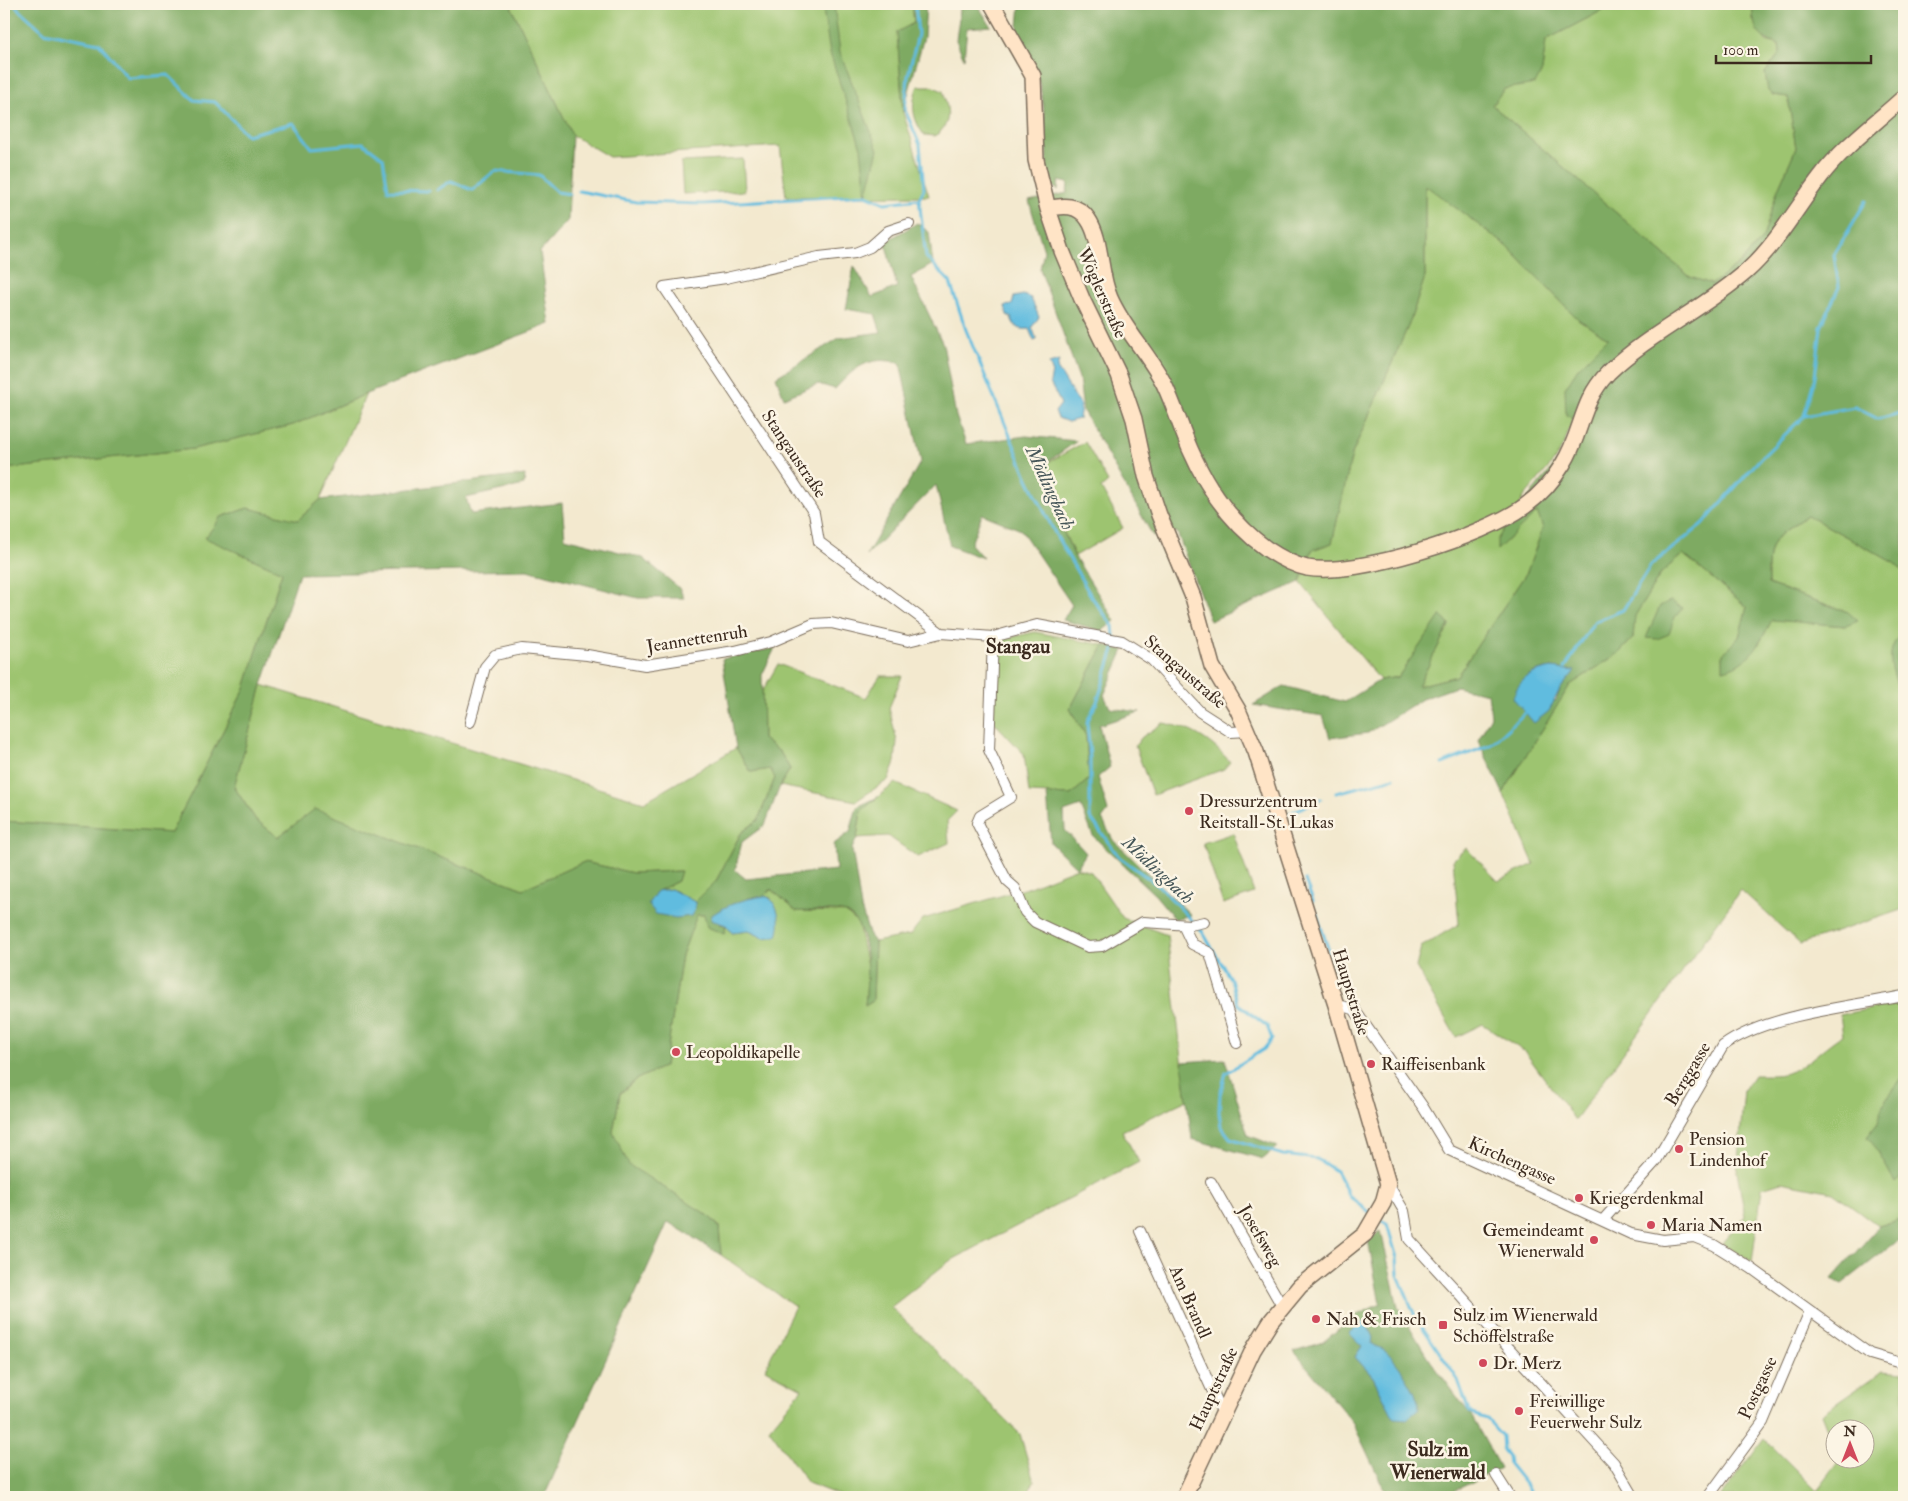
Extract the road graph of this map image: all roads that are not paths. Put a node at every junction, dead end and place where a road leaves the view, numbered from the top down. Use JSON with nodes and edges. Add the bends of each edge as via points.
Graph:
{"nodes":[{"id":1,"x":992,"y":4,"type":"edge"},
{"id":2,"x":1904,"y":97,"type":"edge"},
{"id":3,"x":1048,"y":209,"type":"junction"},
{"id":4,"x":909,"y":224,"type":"dead end"},
{"id":5,"x":1193,"y":596,"type":"joint"},
{"id":6,"x":941,"y":633,"type":"junction"},
{"id":7,"x":993,"y":637,"type":"junction"},
{"id":8,"x":470,"y":722,"type":"dead end"},
{"id":9,"x":1248,"y":732,"type":"junction"},
{"id":10,"x":1204,"y":922,"type":"dead end"},
{"id":11,"x":1186,"y":925,"type":"junction"},
{"id":12,"x":1904,"y":996,"type":"edge"},
{"id":13,"x":1336,"y":1005,"type":"junction"},
{"id":14,"x":1237,"y":1043,"type":"dead end"},
{"id":15,"x":1211,"y":1182,"type":"dead end"},
{"id":16,"x":1388,"y":1184,"type":"junction"},
{"id":17,"x":1603,"y":1220,"type":"junction"},
{"id":18,"x":1140,"y":1230,"type":"dead end"},
{"id":19,"x":1282,"y":1306,"type":"junction"},
{"id":20,"x":1810,"y":1311,"type":"junction"},
{"id":21,"x":1904,"y":1364,"type":"edge"},
{"id":22,"x":1224,"y":1414,"type":"junction"},
{"id":23,"x":1496,"y":1475,"type":"dead end"},
{"id":24,"x":1184,"y":1497,"type":"edge"},
{"id":25,"x":1510,"y":1497,"type":"edge"},
{"id":26,"x":1634,"y":1497,"type":"edge"},
{"id":27,"x":1708,"y":1497,"type":"edge"}],
"edges":[{"from":1,"to":3,"type":"main road","name":"Wöglerstraße","via":[[1032,76],[1036,160]]},
{"from":2,"to":3,"type":"main road","via":[[1838,157],[1747,271],[1633,351],[1602,380],[1585,406],[1563,464],[1531,501],[1502,520],[1461,537],[1422,550],[1344,568],[1307,568],[1295,564],[1250,537],[1233,518],[1210,488],[1190,451],[1150,359],[1109,297],[1096,237],[1089,220],[1072,206]]},
{"from":3,"to":5,"type":"main road","name":"Wöglerstraße","via":[[1082,299],[1119,375],[1159,515]]},
{"from":4,"to":6,"type":"street","name":"Stangaustraße","via":[[888,231],[870,247],[855,253],[664,287],[814,513],[819,542]]},
{"from":5,"to":9,"type":"main road","name":"Hauptstraße","via":[[1212,666]]},
{"from":6,"to":7,"type":"street","name":"Stangaustraße"},
{"from":6,"to":8,"type":"street","name":"Jeannettenruh","via":[[908,641],[831,623],[813,624],[762,645],[645,665],[522,649],[496,655],[485,667]]},
{"from":7,"to":9,"type":"street","name":"Stangaustraße","via":[[1037,625],[1122,641],[1152,660],[1200,712],[1232,732]]},
{"from":7,"to":11,"type":"street","via":[[989,750],[1011,797],[980,816],[977,823],[1006,881],[1015,888],[1026,912],[1035,922],[1088,947],[1102,946],[1143,922]]},
{"from":9,"to":13,"type":"main road","name":"Hauptstraße"},
{"from":10,"to":11,"type":"street"},
{"from":11,"to":14,"type":"street","via":[[1192,944],[1210,953]]},
{"from":12,"to":17,"type":"street","name":"Berggasse","via":[[1769,1024],[1738,1035],[1723,1046],[1656,1161]]},
{"from":13,"to":16,"type":"main road","name":"Hauptstraße"},
{"from":13,"to":17,"type":"street","name":"Kirchengasse","via":[[1354,1009],[1448,1150]]},
{"from":15,"to":19,"type":"street","name":"Josefsweg"},
{"from":16,"to":19,"type":"main road","name":"Hauptstraße","via":[[1383,1203],[1365,1234],[1300,1286]]},
{"from":16,"to":26,"type":"street","via":[[1404,1211],[1409,1239],[1614,1463]]},
{"from":17,"to":20,"type":"street","name":"Kirchengasse","via":[[1631,1234],[1662,1240],[1694,1237],[1714,1245]]},
{"from":18,"to":22,"type":"street","name":"Am Brandl"},
{"from":19,"to":22,"type":"main road","name":"Hauptstraße","via":[[1253,1350]]},
{"from":20,"to":21,"type":"street","via":[[1870,1354]]},
{"from":20,"to":27,"type":"street","name":"Postgasse","via":[[1763,1422]]},
{"from":22,"to":24,"type":"main road","name":"Hauptstraße"},
{"from":23,"to":25,"type":"street"}]}
